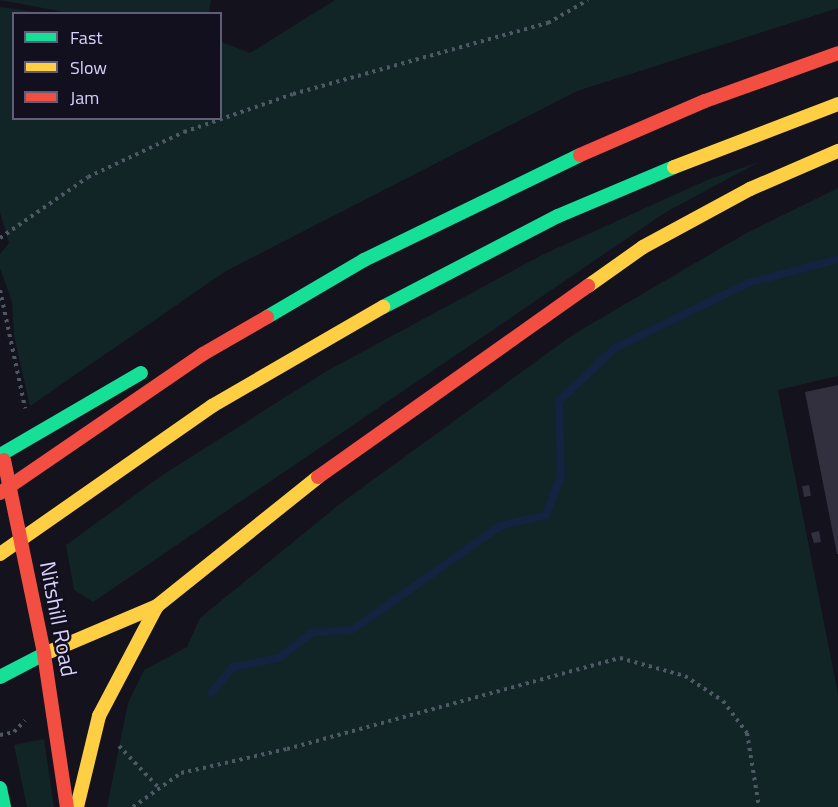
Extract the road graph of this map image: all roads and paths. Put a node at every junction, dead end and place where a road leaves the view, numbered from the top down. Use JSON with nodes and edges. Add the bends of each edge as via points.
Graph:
{"nodes":[{"id":1,"x":588,"y":0,"type":"edge"},
{"id":2,"x":838,"y":53,"type":"edge"},
{"id":3,"x":838,"y":104,"type":"edge"},
{"id":4,"x":222,"y":119,"type":"edge"},
{"id":5,"x":220,"y":120,"type":"edge"},
{"id":6,"x":838,"y":151,"type":"edge"},
{"id":7,"x":0,"y":238,"type":"edge"},
{"id":8,"x":364,"y":260,"type":"junction"},
{"id":9,"x":176,"y":353,"type":"dead end"},
{"id":10,"x":156,"y":364,"type":"dead end"},
{"id":11,"x":0,"y":441,"type":"edge"},
{"id":12,"x":0,"y":455,"type":"edge"},
{"id":13,"x":0,"y":493,"type":"edge"},
{"id":14,"x":0,"y":554,"type":"edge"},
{"id":15,"x":157,"y":606,"type":"junction"},
{"id":16,"x":44,"y":654,"type":"junction"},
{"id":17,"x":0,"y":677,"type":"edge"},
{"id":18,"x":95,"y":730,"type":"junction"},
{"id":19,"x":158,"y":787,"type":"junction"},
{"id":20,"x":0,"y":788,"type":"edge"},
{"id":21,"x":4,"y":807,"type":"edge"},
{"id":22,"x":68,"y":807,"type":"edge"},
{"id":23,"x":77,"y":807,"type":"edge"},
{"id":24,"x":134,"y":807,"type":"edge"},
{"id":25,"x":759,"y":807,"type":"edge"}],
"edges":[{"from":1,"to":4,"type":"path","via":[[548,23],[293,94]]},
{"from":2,"to":8,"type":"main road","via":[[705,101],[599,146]]},
{"from":3,"to":14,"type":"main road","via":[[652,176],[465,263],[278,366],[107,476]]},
{"from":5,"to":7,"type":"path","via":[[175,136],[88,177]]},
{"from":6,"to":15,"type":"main road","via":[[708,211],[600,275],[293,495]]},
{"from":8,"to":9,"type":"main road"},
{"from":8,"to":13,"type":"main road","via":[[203,354]]},
{"from":10,"to":12,"type":"main road"},
{"from":11,"to":16,"type":"main road","name":"Nitshill Road"},
{"from":15,"to":16,"type":"main road"},
{"from":15,"to":18,"type":"main road","via":[[120,670]]},
{"from":16,"to":17,"type":"main road"},
{"from":16,"to":22,"type":"main road","name":"Nitshill Road"},
{"from":18,"to":19,"type":"path","via":[[112,738]]},
{"from":18,"to":23,"type":"main road"},
{"from":19,"to":24,"type":"path"},
{"from":19,"to":25,"type":"path","via":[[181,773],[287,749],[620,658],[685,676],[723,701],[747,733]]},
{"from":20,"to":21,"type":"main road"}]}
